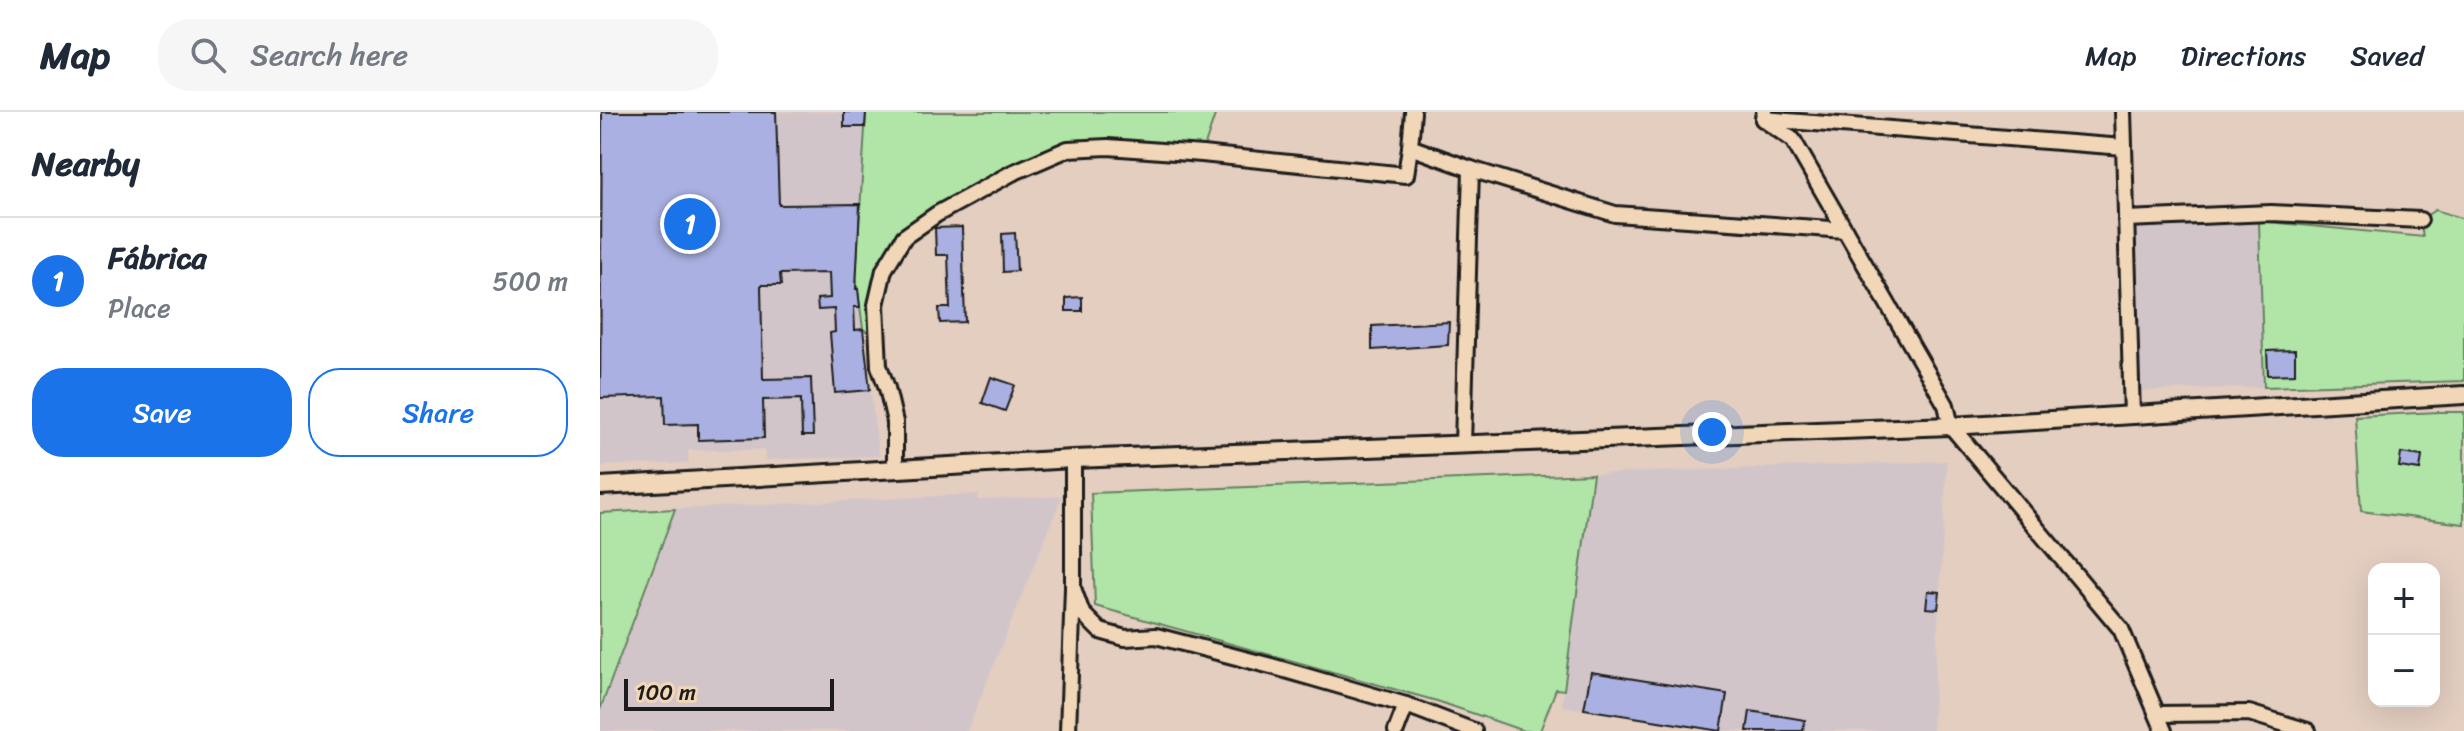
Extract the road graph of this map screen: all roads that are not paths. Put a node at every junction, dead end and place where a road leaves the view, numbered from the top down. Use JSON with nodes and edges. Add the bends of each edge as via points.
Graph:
{"nodes":[{"id":1,"x":1413,"y":112,"type":"edge"},
{"id":2,"x":2123,"y":112,"type":"edge"},
{"id":3,"x":1763,"y":116,"type":"edge"},
{"id":4,"x":1410,"y":147,"type":"junction"},
{"id":5,"x":2124,"y":147,"type":"junction"},
{"id":6,"x":1471,"y":169,"type":"junction"},
{"id":7,"x":2126,"y":219,"type":"junction"},
{"id":8,"x":2420,"y":220,"type":"dead end"},
{"id":9,"x":1845,"y":230,"type":"junction"},
{"id":10,"x":2464,"y":395,"type":"edge"},
{"id":11,"x":2132,"y":416,"type":"junction"},
{"id":12,"x":1951,"y":426,"type":"junction"},
{"id":13,"x":1463,"y":444,"type":"junction"},
{"id":14,"x":1073,"y":459,"type":"junction"},
{"id":15,"x":895,"y":468,"type":"junction"},
{"id":16,"x":600,"y":486,"type":"edge"},
{"id":17,"x":1073,"y":588,"type":"junction"},
{"id":18,"x":1406,"y":705,"type":"junction"},
{"id":19,"x":2157,"y":714,"type":"junction"},
{"id":20,"x":1068,"y":731,"type":"edge"},
{"id":21,"x":1396,"y":731,"type":"edge"},
{"id":22,"x":1474,"y":731,"type":"edge"},
{"id":23,"x":2164,"y":731,"type":"edge"},
{"id":24,"x":2308,"y":731,"type":"edge"}],
"edges":[{"from":1,"to":4,"type":"street"},
{"from":2,"to":5,"type":"street"},
{"from":3,"to":5,"type":"street"},
{"from":3,"to":9,"type":"street","via":[[1793,140]]},
{"from":4,"to":6,"type":"street"},
{"from":4,"to":15,"type":"street","via":[[1406,175],[1202,154],[1068,149],[937,214],[904,237],[884,270],[876,305],[879,366],[895,422]]},
{"from":5,"to":7,"type":"street"},
{"from":6,"to":9,"type":"street","via":[[1615,214]]},
{"from":6,"to":13,"type":"street"},
{"from":7,"to":8,"type":"street","via":[[2271,213]]},
{"from":7,"to":11,"type":"street"},
{"from":9,"to":12,"type":"street","via":[[1946,405]]},
{"from":10,"to":11,"type":"street"},
{"from":11,"to":12,"type":"street"},
{"from":12,"to":13,"type":"street"},
{"from":12,"to":19,"type":"street","via":[[2121,629]]},
{"from":13,"to":14,"type":"street"},
{"from":14,"to":15,"type":"street"},
{"from":14,"to":17,"type":"street"},
{"from":15,"to":16,"type":"street"},
{"from":17,"to":18,"type":"street","via":[[1082,613],[1100,631],[1125,638],[1156,636]]},
{"from":17,"to":20,"type":"street"},
{"from":18,"to":21,"type":"street"},
{"from":18,"to":22,"type":"street"},
{"from":19,"to":23,"type":"street"},
{"from":19,"to":24,"type":"street","via":[[2249,713]]}]}
